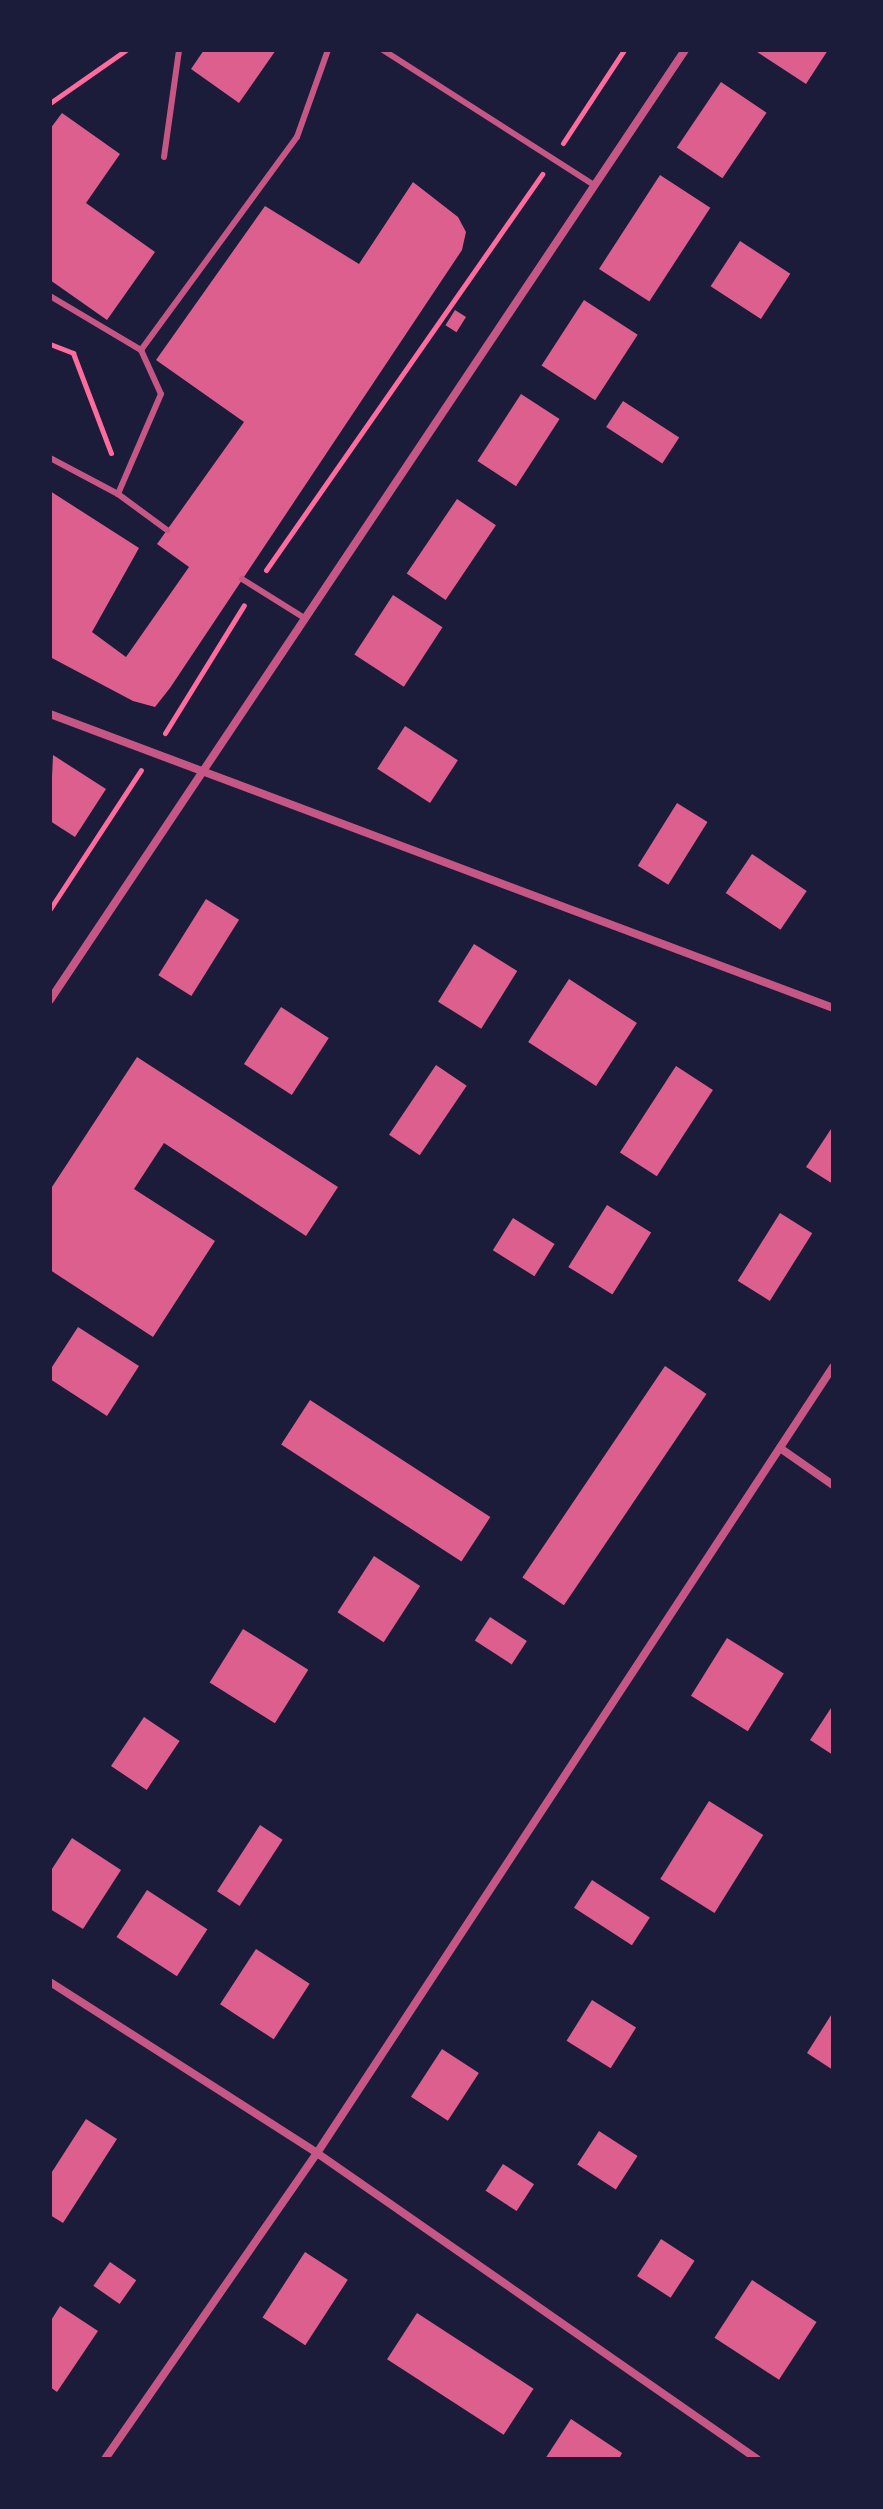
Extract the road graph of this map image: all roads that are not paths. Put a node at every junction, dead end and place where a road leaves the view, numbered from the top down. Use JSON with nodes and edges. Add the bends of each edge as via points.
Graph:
{"nodes":[{"id":1,"x":179,"y":50,"type":"edge"},
{"id":2,"x":328,"y":50,"type":"edge"},
{"id":3,"x":383,"y":50,"type":"edge"},
{"id":4,"x":685,"y":50,"type":"edge"},
{"id":5,"x":164,"y":157,"type":"dead end"},
{"id":6,"x":594,"y":185,"type":"junction"},
{"id":7,"x":50,"y":296,"type":"edge"},
{"id":8,"x":141,"y":350,"type":"junction"},
{"id":9,"x":50,"y":458,"type":"edge"},
{"id":10,"x":118,"y":494,"type":"junction"},
{"id":11,"x":167,"y":530,"type":"dead end"},
{"id":12,"x":242,"y":579,"type":"dead end"},
{"id":13,"x":306,"y":619,"type":"junction"},
{"id":14,"x":50,"y":714,"type":"edge"},
{"id":15,"x":204,"y":771,"type":"junction"},
{"id":16,"x":50,"y":1000,"type":"edge"},
{"id":17,"x":833,"y":1008,"type":"edge"},
{"id":18,"x":833,"y":1367,"type":"edge"},
{"id":19,"x":780,"y":1448,"type":"junction"},
{"id":20,"x":833,"y":1485,"type":"edge"},
{"id":21,"x":50,"y":1982,"type":"edge"},
{"id":22,"x":317,"y":2153,"type":"junction"},
{"id":23,"x":105,"y":2459,"type":"edge"},
{"id":24,"x":757,"y":2459,"type":"edge"}],
"edges":[{"from":1,"to":5,"type":"lane"},
{"from":2,"to":8,"type":"lane","via":[[297,137]]},
{"from":3,"to":6,"type":"lane"},
{"from":4,"to":6,"type":"street"},
{"from":6,"to":13,"type":"street"},
{"from":7,"to":8,"type":"lane"},
{"from":8,"to":10,"type":"lane","via":[[161,394]]},
{"from":9,"to":10,"type":"lane"},
{"from":10,"to":11,"type":"lane"},
{"from":12,"to":13,"type":"lane"},
{"from":13,"to":15,"type":"street"},
{"from":14,"to":15,"type":"street"},
{"from":15,"to":16,"type":"street"},
{"from":15,"to":17,"type":"street"},
{"from":18,"to":19,"type":"street"},
{"from":19,"to":20,"type":"street"},
{"from":19,"to":22,"type":"street"},
{"from":21,"to":22,"type":"street"},
{"from":22,"to":23,"type":"street"},
{"from":22,"to":24,"type":"street"}]}
